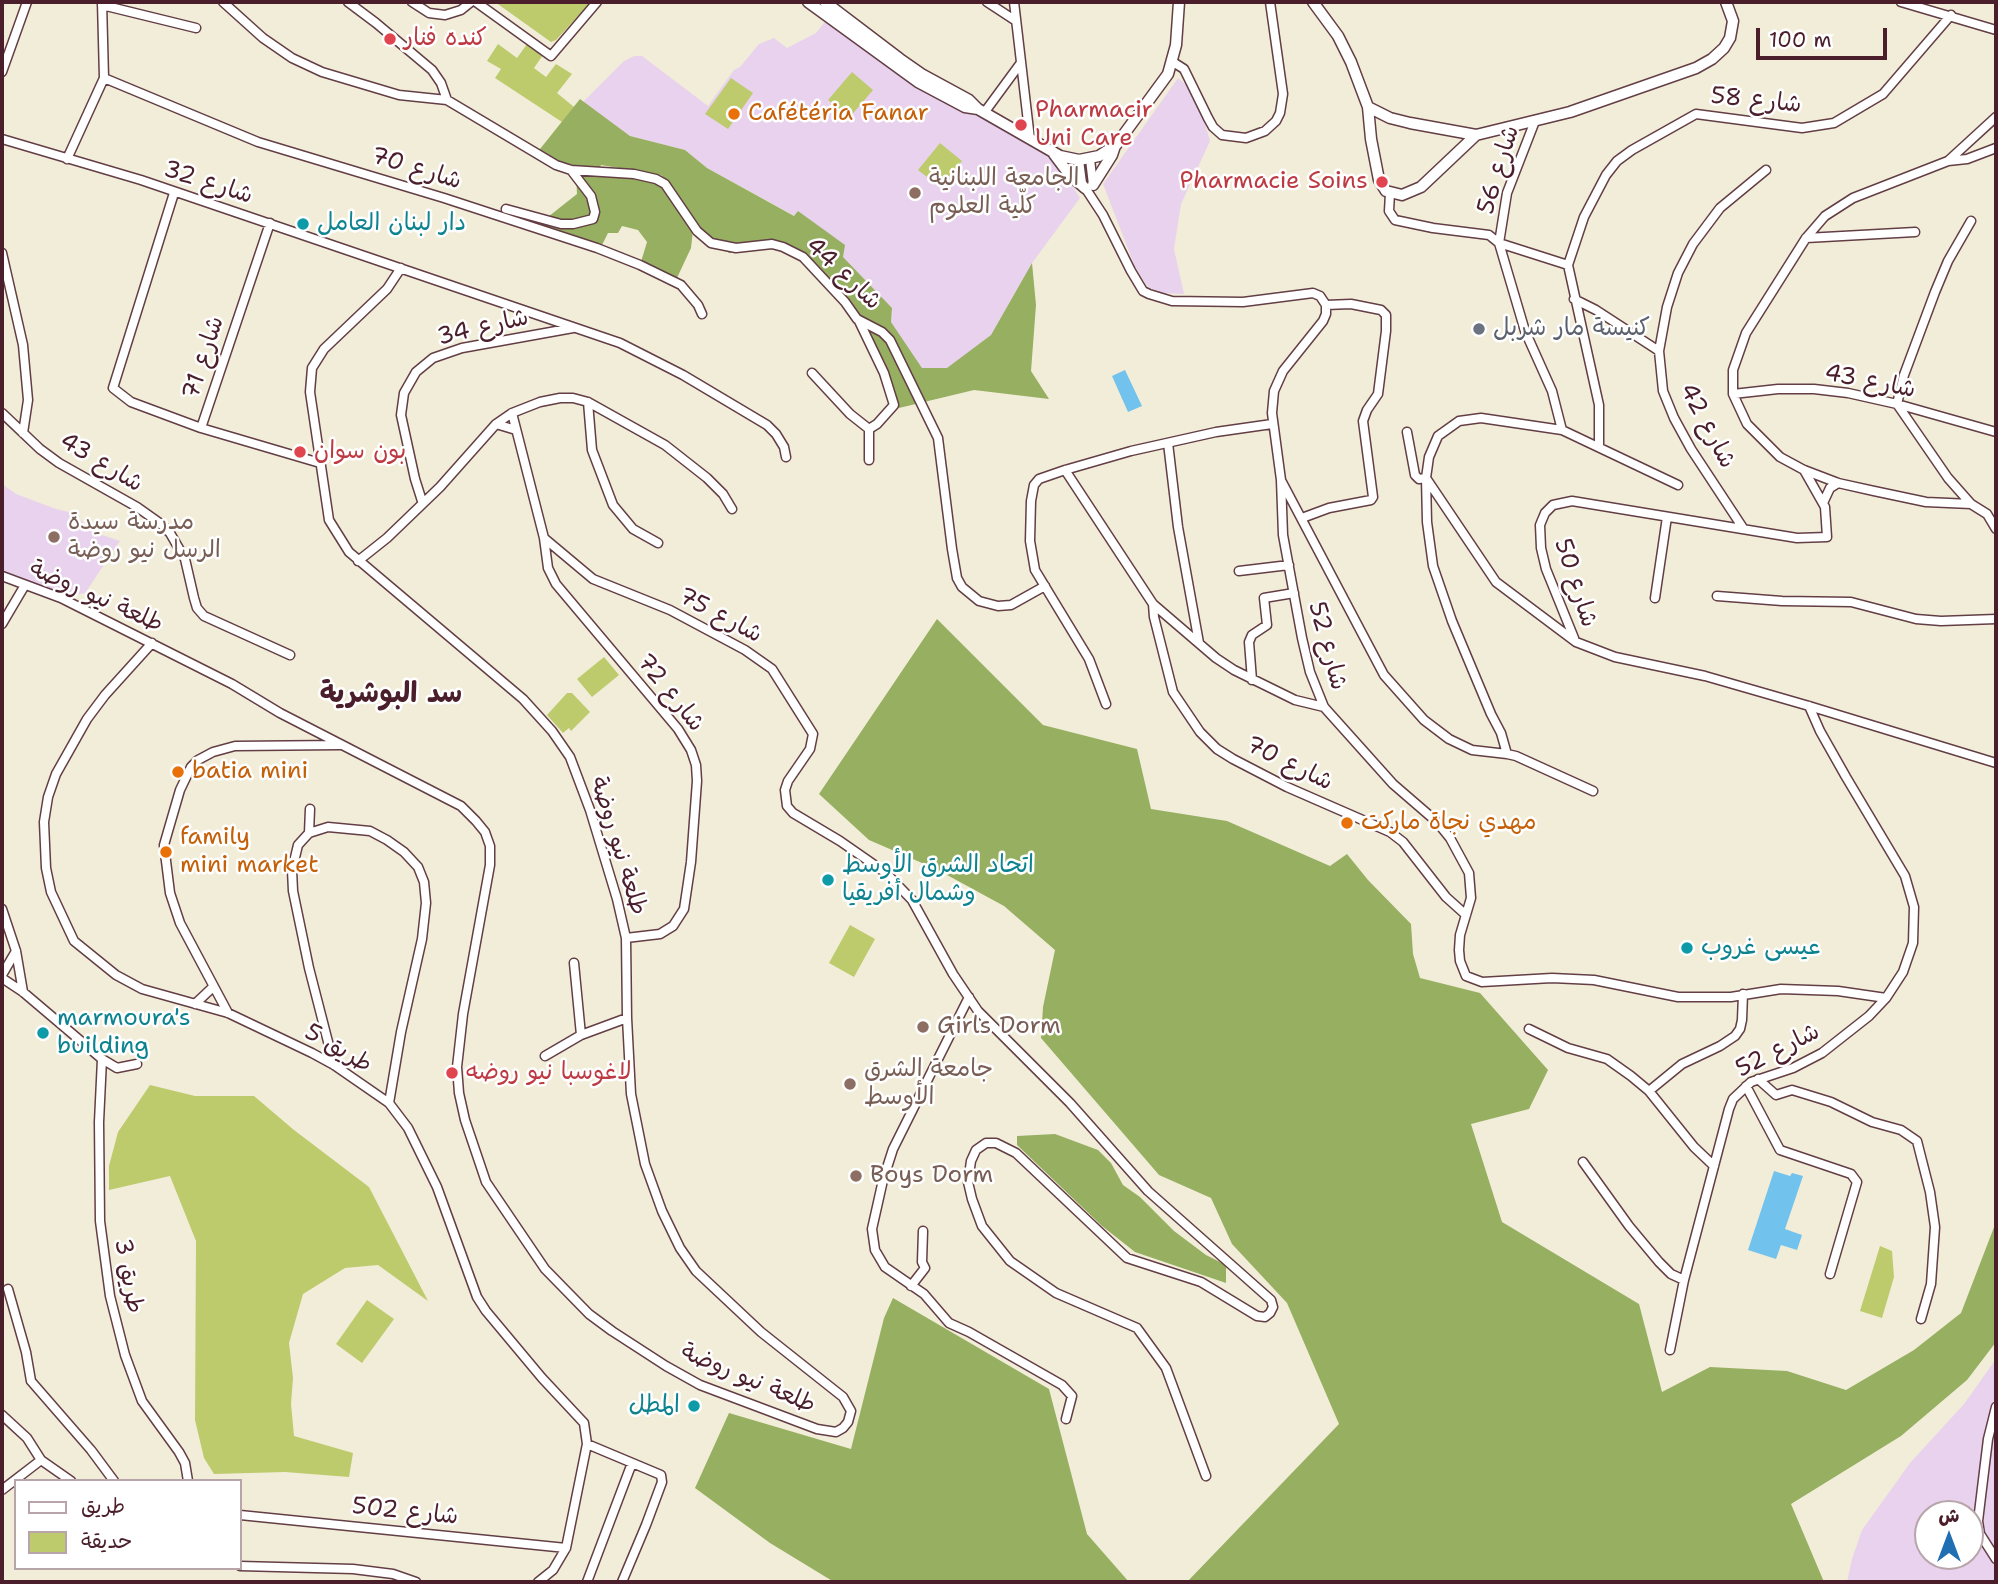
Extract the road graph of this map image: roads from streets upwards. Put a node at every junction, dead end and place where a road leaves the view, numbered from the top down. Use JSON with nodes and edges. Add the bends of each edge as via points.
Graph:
{"nodes":[{"id":1,"x":27,"y":2,"type":"edge"},
{"id":2,"x":223,"y":2,"type":"edge"},
{"id":3,"x":348,"y":2,"type":"edge"},
{"id":4,"x":412,"y":2,"type":"edge"},
{"id":5,"x":471,"y":2,"type":"edge"},
{"id":6,"x":476,"y":2,"type":"edge"},
{"id":7,"x":597,"y":2,"type":"edge"},
{"id":8,"x":808,"y":2,"type":"edge"},
{"id":9,"x":825,"y":2,"type":"edge"},
{"id":10,"x":987,"y":2,"type":"edge"},
{"id":11,"x":1014,"y":2,"type":"edge"},
{"id":12,"x":1178,"y":2,"type":"edge"},
{"id":13,"x":1270,"y":2,"type":"edge"},
{"id":14,"x":1313,"y":2,"type":"edge"},
{"id":15,"x":1726,"y":2,"type":"edge"},
{"id":16,"x":1900,"y":2,"type":"edge"},
{"id":17,"x":102,"y":3,"type":"edge"},
{"id":18,"x":1951,"y":15,"type":"junction"},
{"id":19,"x":1016,"y":21,"type":"junction"},
{"id":20,"x":196,"y":28,"type":"dead end"},
{"id":21,"x":1996,"y":30,"type":"edge"},
{"id":22,"x":1173,"y":62,"type":"junction"},
{"id":23,"x":1020,"y":64,"type":"junction"},
{"id":24,"x":2,"y":72,"type":"edge"},
{"id":25,"x":104,"y":78,"type":"junction"},
{"id":26,"x":447,"y":100,"type":"junction"},
{"id":27,"x":1368,"y":107,"type":"junction"},
{"id":28,"x":981,"y":111,"type":"junction"},
{"id":29,"x":1996,"y":117,"type":"edge"},
{"id":30,"x":1535,"y":121,"type":"junction"},
{"id":31,"x":1476,"y":135,"type":"junction"},
{"id":32,"x":2,"y":139,"type":"edge"},
{"id":33,"x":1030,"y":139,"type":"junction"},
{"id":34,"x":1116,"y":145,"type":"junction"},
{"id":35,"x":1996,"y":148,"type":"edge"},
{"id":36,"x":1051,"y":151,"type":"junction"},
{"id":37,"x":67,"y":159,"type":"junction"},
{"id":38,"x":1090,"y":159,"type":"junction"},
{"id":39,"x":1079,"y":160,"type":"junction"},
{"id":40,"x":1948,"y":161,"type":"junction"},
{"id":41,"x":571,"y":170,"type":"junction"},
{"id":42,"x":1766,"y":170,"type":"dead end"},
{"id":43,"x":1090,"y":189,"type":"junction"},
{"id":44,"x":174,"y":193,"type":"junction"},
{"id":45,"x":1390,"y":194,"type":"junction"},
{"id":46,"x":506,"y":209,"type":"dead end"},
{"id":47,"x":1971,"y":221,"type":"dead end"},
{"id":48,"x":270,"y":223,"type":"junction"},
{"id":49,"x":1915,"y":232,"type":"dead end"},
{"id":50,"x":1806,"y":238,"type":"junction"},
{"id":51,"x":1499,"y":243,"type":"junction"},
{"id":52,"x":2,"y":253,"type":"edge"},
{"id":53,"x":1568,"y":265,"type":"junction"},
{"id":54,"x":401,"y":268,"type":"junction"},
{"id":55,"x":1574,"y":299,"type":"junction"},
{"id":56,"x":1326,"y":305,"type":"junction"},
{"id":57,"x":702,"y":314,"type":"dead end"},
{"id":58,"x":857,"y":318,"type":"junction"},
{"id":59,"x":573,"y":328,"type":"junction"},
{"id":60,"x":1659,"y":351,"type":"junction"},
{"id":61,"x":812,"y":373,"type":"dead end"},
{"id":62,"x":1733,"y":394,"type":"junction"},
{"id":63,"x":588,"y":402,"type":"junction"},
{"id":64,"x":1897,"y":404,"type":"junction"},
{"id":65,"x":2,"y":413,"type":"edge"},
{"id":66,"x":512,"y":413,"type":"junction"},
{"id":67,"x":496,"y":424,"type":"junction"},
{"id":68,"x":1272,"y":424,"type":"junction"},
{"id":69,"x":201,"y":428,"type":"junction"},
{"id":70,"x":869,"y":429,"type":"junction"},
{"id":71,"x":516,"y":430,"type":"junction"},
{"id":72,"x":1562,"y":430,"type":"junction"},
{"id":73,"x":1407,"y":432,"type":"dead end"},
{"id":74,"x":1996,"y":432,"type":"edge"},
{"id":75,"x":23,"y":433,"type":"junction"},
{"id":76,"x":1168,"y":443,"type":"junction"},
{"id":77,"x":1598,"y":446,"type":"junction"},
{"id":78,"x":786,"y":457,"type":"dead end"},
{"id":79,"x":869,"y":460,"type":"dead end"},
{"id":80,"x":320,"y":463,"type":"junction"},
{"id":81,"x":1065,"y":470,"type":"junction"},
{"id":82,"x":1804,"y":470,"type":"junction"},
{"id":83,"x":1426,"y":478,"type":"junction"},
{"id":84,"x":1281,"y":480,"type":"junction"},
{"id":85,"x":1838,"y":483,"type":"junction"},
{"id":86,"x":1678,"y":485,"type":"dead end"},
{"id":87,"x":422,"y":501,"type":"junction"},
{"id":88,"x":1823,"y":503,"type":"junction"},
{"id":89,"x":1971,"y":504,"type":"junction"},
{"id":90,"x":732,"y":509,"type":"dead end"},
{"id":91,"x":1302,"y":517,"type":"junction"},
{"id":92,"x":1667,"y":517,"type":"junction"},
{"id":93,"x":1743,"y":528,"type":"junction"},
{"id":94,"x":1996,"y":529,"type":"edge"},
{"id":95,"x":544,"y":538,"type":"junction"},
{"id":96,"x":658,"y":543,"type":"dead end"},
{"id":97,"x":358,"y":561,"type":"junction"},
{"id":98,"x":1289,"y":565,"type":"junction"},
{"id":99,"x":1239,"y":571,"type":"dead end"},
{"id":100,"x":2,"y":576,"type":"edge"},
{"id":101,"x":25,"y":585,"type":"junction"},
{"id":102,"x":1045,"y":586,"type":"junction"},
{"id":103,"x":1294,"y":593,"type":"junction"},
{"id":104,"x":1717,"y":596,"type":"dead end"},
{"id":105,"x":1655,"y":598,"type":"dead end"},
{"id":106,"x":1153,"y":604,"type":"junction"},
{"id":107,"x":1996,"y":619,"type":"edge"},
{"id":108,"x":2,"y":624,"type":"edge"},
{"id":109,"x":1576,"y":642,"type":"junction"},
{"id":110,"x":152,"y":643,"type":"junction"},
{"id":111,"x":1199,"y":643,"type":"junction"},
{"id":112,"x":290,"y":654,"type":"dead end"},
{"id":113,"x":1252,"y":680,"type":"junction"},
{"id":114,"x":1106,"y":704,"type":"dead end"},
{"id":115,"x":1809,"y":706,"type":"junction"},
{"id":116,"x":1324,"y":708,"type":"junction"},
{"id":117,"x":343,"y":745,"type":"junction"},
{"id":118,"x":1507,"y":754,"type":"junction"},
{"id":119,"x":1996,"y":764,"type":"edge"},
{"id":120,"x":1593,"y":791,"type":"dead end"},
{"id":121,"x":310,"y":809,"type":"dead end"},
{"id":122,"x":309,"y":833,"type":"junction"},
{"id":123,"x":2,"y":909,"type":"edge"},
{"id":124,"x":1466,"y":915,"type":"junction"},
{"id":125,"x":625,"y":938,"type":"junction"},
{"id":126,"x":16,"y":951,"type":"junction"},
{"id":127,"x":574,"y":963,"type":"dead end"},
{"id":128,"x":2,"y":977,"type":"edge"},
{"id":129,"x":213,"y":987,"type":"junction"},
{"id":130,"x":23,"y":992,"type":"junction"},
{"id":131,"x":1743,"y":994,"type":"junction"},
{"id":132,"x":969,"y":997,"type":"junction"},
{"id":133,"x":1885,"y":998,"type":"junction"},
{"id":134,"x":195,"y":1004,"type":"junction"},
{"id":135,"x":978,"y":1011,"type":"junction"},
{"id":136,"x":228,"y":1013,"type":"junction"},
{"id":137,"x":959,"y":1015,"type":"junction"},
{"id":138,"x":627,"y":1018,"type":"junction"},
{"id":139,"x":1529,"y":1029,"type":"dead end"},
{"id":140,"x":581,"y":1035,"type":"junction"},
{"id":141,"x":545,"y":1056,"type":"dead end"},
{"id":142,"x":102,"y":1059,"type":"junction"},
{"id":143,"x":137,"y":1064,"type":"dead end"},
{"id":144,"x":334,"y":1065,"type":"junction"},
{"id":145,"x":1758,"y":1079,"type":"junction"},
{"id":146,"x":1746,"y":1086,"type":"junction"},
{"id":147,"x":1649,"y":1091,"type":"junction"},
{"id":148,"x":389,"y":1103,"type":"junction"},
{"id":149,"x":1583,"y":1162,"type":"dead end"},
{"id":150,"x":1714,"y":1166,"type":"junction"},
{"id":151,"x":923,"y":1231,"type":"dead end"},
{"id":152,"x":1830,"y":1274,"type":"dead end"},
{"id":153,"x":1684,"y":1280,"type":"junction"},
{"id":154,"x":911,"y":1286,"type":"junction"},
{"id":155,"x":8,"y":1289,"type":"dead end"},
{"id":156,"x":1922,"y":1319,"type":"dead end"},
{"id":157,"x":1670,"y":1350,"type":"dead end"},
{"id":158,"x":1996,"y":1408,"type":"edge"},
{"id":159,"x":2,"y":1415,"type":"edge"},
{"id":160,"x":1066,"y":1419,"type":"dead end"},
{"id":161,"x":587,"y":1444,"type":"junction"},
{"id":162,"x":41,"y":1460,"type":"junction"},
{"id":163,"x":632,"y":1463,"type":"junction"},
{"id":164,"x":1206,"y":1476,"type":"dead end"},
{"id":165,"x":16,"y":1479,"type":"edge"},
{"id":166,"x":68,"y":1479,"type":"edge"},
{"id":167,"x":113,"y":1479,"type":"edge"},
{"id":168,"x":188,"y":1479,"type":"edge"},
{"id":169,"x":242,"y":1515,"type":"edge"},
{"id":170,"x":566,"y":1548,"type":"junction"},
{"id":171,"x":1996,"y":1559,"type":"edge"},
{"id":172,"x":242,"y":1566,"type":"edge"},
{"id":173,"x":416,"y":1582,"type":"edge"},
{"id":174,"x":538,"y":1582,"type":"edge"},
{"id":175,"x":587,"y":1582,"type":"edge"},
{"id":176,"x":622,"y":1582,"type":"edge"}],
"edges":[{"from":1,"to":24,"type":"street"},
{"from":2,"to":26,"type":"street","name":"شارع 44","via":[[263,38],[322,72],[399,95]]},
{"from":3,"to":26,"type":"street","via":[[432,70]]},
{"from":4,"to":5,"type":"street","via":[[429,13],[445,15]]},
{"from":6,"to":7,"type":"street","via":[[551,55]]},
{"from":8,"to":28,"type":"street","via":[[918,82]]},
{"from":9,"to":28,"type":"street","via":[[900,59]]},
{"from":10,"to":19,"type":"street"},
{"from":11,"to":19,"type":"street"},
{"from":12,"to":22,"type":"street"},
{"from":13,"to":22,"type":"street","via":[[1283,94],[1272,127],[1246,138],[1222,135],[1213,127],[1184,69]]},
{"from":14,"to":27,"type":"street","via":[[1338,36]]},
{"from":15,"to":30,"type":"street","via":[[1733,21],[1730,38],[1712,59]]},
{"from":16,"to":18,"type":"street"},
{"from":17,"to":20,"type":"street"},
{"from":17,"to":25,"type":"street"},
{"from":18,"to":21,"type":"street"},
{"from":18,"to":53,"type":"street","name":"شارع 58","via":[[1883,93],[1834,123],[1802,128],[1696,114],[1632,150],[1606,175],[1577,232]]},
{"from":19,"to":23,"type":"street"},
{"from":22,"to":34,"type":"street"},
{"from":23,"to":28,"type":"street"},
{"from":23,"to":33,"type":"street"},
{"from":25,"to":37,"type":"street"},
{"from":25,"to":57,"type":"street","name":"شارع 70","via":[[258,142],[444,198],[648,268],[681,285]]},
{"from":26,"to":41,"type":"street","name":"شارع 44"},
{"from":27,"to":31,"type":"street","via":[[1390,118]]},
{"from":27,"to":45,"type":"street","via":[[1378,180]]},
{"from":28,"to":33,"type":"street"},
{"from":29,"to":40,"type":"street"},
{"from":30,"to":31,"type":"street"},
{"from":30,"to":51,"type":"street","name":"شارع 56","via":[[1507,193]]},
{"from":31,"to":45,"type":"street","via":[[1421,187],[1402,195]]},
{"from":32,"to":37,"type":"street","name":"شارع 32"},
{"from":33,"to":36,"type":"street"},
{"from":34,"to":38,"type":"street"},
{"from":34,"to":43,"type":"street"},
{"from":35,"to":40,"type":"street"},
{"from":36,"to":39,"type":"street"},
{"from":36,"to":43,"type":"street","via":[[1073,179]]},
{"from":37,"to":44,"type":"street","name":"شارع 32"},
{"from":38,"to":39,"type":"street"},
{"from":38,"to":43,"type":"street"},
{"from":39,"to":43,"type":"street","via":[[1080,177]]},
{"from":40,"to":50,"type":"street","via":[[1837,206]]},
{"from":41,"to":46,"type":"street","via":[[591,196],[593,219],[561,224]]},
{"from":41,"to":58,"type":"street","name":"شارع 44","via":[[656,178],[705,239],[726,248],[772,244],[791,250],[811,265]]},
{"from":42,"to":60,"type":"street","name":"شارع 42","via":[[1720,208],[1693,244],[1667,307]]},
{"from":43,"to":56,"type":"street","via":[[1130,271],[1149,294],[1172,301],[1243,302],[1313,293]]},
{"from":44,"to":48,"type":"street","name":"شارع 32"},
{"from":44,"to":69,"type":"street","via":[[113,388],[131,402]]},
{"from":45,"to":51,"type":"street","via":[[1389,211],[1395,220],[1489,235]]},
{"from":47,"to":64,"type":"street","via":[[1935,292]]},
{"from":48,"to":54,"type":"street","name":"شارع 32"},
{"from":48,"to":69,"type":"street","name":"شارع 71"},
{"from":49,"to":50,"type":"street"},
{"from":50,"to":62,"type":"street","via":[[1746,333],[1733,370]]},
{"from":51,"to":53,"type":"street"},
{"from":51,"to":72,"type":"street","name":"شارع 56"},
{"from":52,"to":75,"type":"street","via":[[23,345],[28,400]]},
{"from":53,"to":55,"type":"street","name":"شارع 58"},
{"from":54,"to":59,"type":"street","name":"شارع 34"},
{"from":54,"to":80,"type":"street","name":"طلعة نيو روضة","via":[[387,289],[324,349],[312,368],[310,392]]},
{"from":55,"to":60,"type":"street"},
{"from":55,"to":77,"type":"street","name":"شارع 58","via":[[1599,405]]},
{"from":56,"to":68,"type":"street","name":"شارع 52","via":[[1323,321],[1283,370],[1274,391]]},
{"from":56,"to":91,"type":"street","via":[[1381,310],[1387,319],[1378,394],[1363,421],[1373,497]]},
{"from":58,"to":70,"type":"street","via":[[894,405]]},
{"from":58,"to":102,"type":"street","name":"شارع 44","via":[[890,340],[937,438],[952,549],[962,587],[979,601],[998,606],[1011,605]]},
{"from":59,"to":78,"type":"street","name":"شارع 34","via":[[643,353],[720,396],[767,425]]},
{"from":59,"to":87,"type":"street","name":"شارع 34","via":[[462,348],[433,358],[416,372],[404,393],[401,415]]},
{"from":60,"to":93,"type":"street","name":"شارع 42","via":[[1663,391],[1674,418]]},
{"from":61,"to":70,"type":"street"},
{"from":62,"to":64,"type":"street","name":"شارع 43","via":[[1814,389]]},
{"from":62,"to":82,"type":"street","via":[[1747,424],[1765,444]]},
{"from":63,"to":66,"type":"street","via":[[560,398]]},
{"from":63,"to":90,"type":"street","via":[[665,445],[707,478]]},
{"from":63,"to":96,"type":"street","via":[[592,450],[613,505],[633,529]]},
{"from":64,"to":74,"type":"street","name":"شارع 43"},
{"from":64,"to":89,"type":"street"},
{"from":65,"to":75,"type":"street","name":"شارع 43"},
{"from":66,"to":67,"type":"street"},
{"from":66,"to":71,"type":"street"},
{"from":67,"to":71,"type":"street"},
{"from":67,"to":87,"type":"street"},
{"from":68,"to":76,"type":"street"},
{"from":68,"to":84,"type":"street","name":"شارع 52"},
{"from":69,"to":80,"type":"street","name":"شارع 71"},
{"from":70,"to":79,"type":"street"},
{"from":71,"to":95,"type":"street"},
{"from":72,"to":77,"type":"street"},
{"from":72,"to":83,"type":"street","via":[[1499,419],[1459,421],[1438,436]]},
{"from":73,"to":83,"type":"street","name":"شارع 50","via":[[1415,475]]},
{"from":75,"to":112,"type":"street","name":"شارع 43","via":[[59,463],[137,507],[170,533],[185,559],[197,608],[204,616]]},
{"from":76,"to":81,"type":"street"},
{"from":76,"to":111,"type":"street"},
{"from":77,"to":86,"type":"street"},
{"from":80,"to":97,"type":"street","name":"طلعة نيو روضة","via":[[329,520]]},
{"from":81,"to":102,"type":"street","via":[[1039,479],[1031,494],[1031,555]]},
{"from":81,"to":106,"type":"street"},
{"from":82,"to":85,"type":"street"},
{"from":82,"to":88,"type":"street","name":"شارع 50"},
{"from":83,"to":109,"type":"street","name":"شارع 50","via":[[1496,582]]},
{"from":83,"to":118,"type":"street","via":[[1433,566]]},
{"from":84,"to":91,"type":"street"},
{"from":84,"to":98,"type":"street","name":"شارع 52"},
{"from":85,"to":88,"type":"street"},
{"from":85,"to":89,"type":"street","via":[[1926,502]]},
{"from":87,"to":97,"type":"street"},
{"from":88,"to":93,"type":"street","name":"شارع 50","via":[[1827,537],[1797,538]]},
{"from":89,"to":94,"type":"street","via":[[1987,514]]},
{"from":91,"to":118,"type":"street","via":[[1384,675],[1409,705],[1437,731],[1461,745]]},
{"from":92,"to":93,"type":"street","name":"شارع 50"},
{"from":92,"to":105,"type":"street"},
{"from":92,"to":109,"type":"street","name":"شارع 50","via":[[1572,501],[1553,505],[1545,513],[1540,525],[1546,569]]},
{"from":95,"to":125,"type":"street","name":"شارع 72","via":[[548,568],[556,584],[678,729],[696,765],[684,909],[673,926],[660,934]]},
{"from":95,"to":132,"type":"street","name":"شارع 75","via":[[593,579],[670,610],[772,669],[813,734],[810,749],[788,781],[787,806],[886,873],[912,900]]},
{"from":97,"to":125,"type":"street","name":"طلعة نيو روضة","via":[[523,699],[552,731],[570,757],[590,810]]},
{"from":98,"to":99,"type":"street"},
{"from":98,"to":103,"type":"street","name":"شارع 52"},
{"from":100,"to":101,"type":"street","name":"طلعة نيو روضة"},
{"from":101,"to":108,"type":"street"},
{"from":101,"to":110,"type":"street","name":"طلعة نيو روضة"},
{"from":102,"to":114,"type":"street","via":[[1089,659]]},
{"from":103,"to":113,"type":"street","via":[[1264,598],[1267,625],[1249,642]]},
{"from":103,"to":116,"type":"street","name":"شارع 52","via":[[1310,671]]},
{"from":104,"to":107,"type":"street","via":[[1851,602],[1916,619]]},
{"from":106,"to":111,"type":"street"},
{"from":106,"to":124,"type":"street","name":"شارع 70","via":[[1173,692],[1217,749],[1287,786],[1391,831]]},
{"from":109,"to":115,"type":"street","via":[[1615,657]]},
{"from":110,"to":117,"type":"street","name":"طلعة نيو روضة"},
{"from":110,"to":134,"type":"street","name":"طريق 5","via":[[104,695],[56,774],[44,822],[46,869],[51,892],[74,941],[142,989]]},
{"from":111,"to":113,"type":"street"},
{"from":113,"to":116,"type":"street"},
{"from":115,"to":119,"type":"street"},
{"from":115,"to":133,"type":"street","name":"شارع 52","via":[[1911,891],[1913,943],[1903,972]]},
{"from":116,"to":124,"type":"street","name":"شارع 52","via":[[1450,838],[1469,873]]},
{"from":117,"to":129,"type":"street","via":[[235,746],[198,760],[185,778],[163,845],[166,875],[180,923]]},
{"from":117,"to":138,"type":"street","name":"طلعة نيو روضة","via":[[461,806],[485,832],[490,864],[463,1014],[459,1093],[486,1182],[530,1249],[589,1314],[666,1366],[782,1417],[829,1433],[843,1428],[851,1411],[843,1397],[761,1332],[696,1270],[680,1248],[645,1164],[631,1094]]},
{"from":118,"to":120,"type":"street"},
{"from":121,"to":122,"type":"street"},
{"from":122,"to":144,"type":"street","via":[[298,845],[293,891]]},
{"from":122,"to":148,"type":"street","via":[[328,827],[370,831],[404,852],[424,882],[422,939]]},
{"from":123,"to":126,"type":"street"},
{"from":124,"to":131,"type":"street","name":"شارع 52","via":[[1460,961],[1466,976],[1475,981],[1594,980],[1678,997]]},
{"from":125,"to":138,"type":"street","name":"طلعة نيو روضة"},
{"from":126,"to":128,"type":"street"},
{"from":126,"to":130,"type":"street"},
{"from":127,"to":140,"type":"street"},
{"from":128,"to":130,"type":"street"},
{"from":129,"to":134,"type":"street"},
{"from":129,"to":136,"type":"street"},
{"from":130,"to":142,"type":"street"},
{"from":131,"to":133,"type":"street","via":[[1781,989]]},
{"from":131,"to":147,"type":"street","via":[[1742,1020],[1735,1036],[1682,1063]]},
{"from":132,"to":135,"type":"street"},
{"from":132,"to":137,"type":"street"},
{"from":133,"to":145,"type":"street","name":"شارع 52","via":[[1822,1053]]},
{"from":134,"to":136,"type":"street","name":"طريق 5"},
{"from":135,"to":137,"type":"street"},
{"from":135,"to":164,"type":"street","via":[[1149,1191],[1270,1300],[1270,1313],[1257,1316],[1200,1282],[1127,1258],[1016,1153],[996,1143],[975,1150],[968,1182],[982,1226],[1010,1261],[1056,1293],[1137,1328],[1166,1368]]},
{"from":136,"to":144,"type":"street","name":"طريق 5"},
{"from":137,"to":154,"type":"street","via":[[893,1149],[872,1229],[875,1250],[885,1267]]},
{"from":138,"to":140,"type":"street"},
{"from":139,"to":147,"type":"street","via":[[1568,1048],[1607,1059]]},
{"from":140,"to":141,"type":"street"},
{"from":142,"to":143,"type":"street","via":[[117,1068]]},
{"from":142,"to":168,"type":"street","name":"طريق 3","via":[[100,1221],[110,1296],[142,1401],[180,1452]]},
{"from":144,"to":148,"type":"street","name":"طريق 5"},
{"from":145,"to":146,"type":"street","name":"شارع 52"},
{"from":145,"to":156,"type":"street","via":[[1776,1095],[1792,1090],[1830,1102],[1917,1141],[1935,1227],[1931,1284]]},
{"from":146,"to":150,"type":"street","name":"شارع 52","via":[[1733,1099]]},
{"from":146,"to":152,"type":"street","via":[[1780,1150],[1851,1174],[1857,1182]]},
{"from":147,"to":150,"type":"street"},
{"from":148,"to":161,"type":"street","name":"طريق 5","via":[[429,1169],[485,1311],[580,1416]]},
{"from":149,"to":153,"type":"street","via":[[1659,1262]]},
{"from":150,"to":153,"type":"street","name":"شارع 52"},
{"from":151,"to":154,"type":"street","via":[[925,1268]]},
{"from":153,"to":157,"type":"street","name":"شارع 52"},
{"from":154,"to":160,"type":"street","via":[[949,1323],[1062,1385],[1072,1396]]},
{"from":155,"to":167,"type":"street","via":[[31,1381]]},
{"from":158,"to":171,"type":"street","via":[[1978,1521],[1980,1534]]},
{"from":159,"to":162,"type":"street","via":[[27,1438]]},
{"from":161,"to":163,"type":"street"},
{"from":161,"to":170,"type":"street"},
{"from":162,"to":165,"type":"street"},
{"from":162,"to":166,"type":"street"},
{"from":163,"to":175,"type":"street"},
{"from":163,"to":176,"type":"street","via":[[659,1472],[662,1482]]},
{"from":169,"to":170,"type":"street","name":"شارع 502"},
{"from":170,"to":174,"type":"street","via":[[553,1570]]},
{"from":172,"to":173,"type":"street","via":[[353,1569]]}]}
